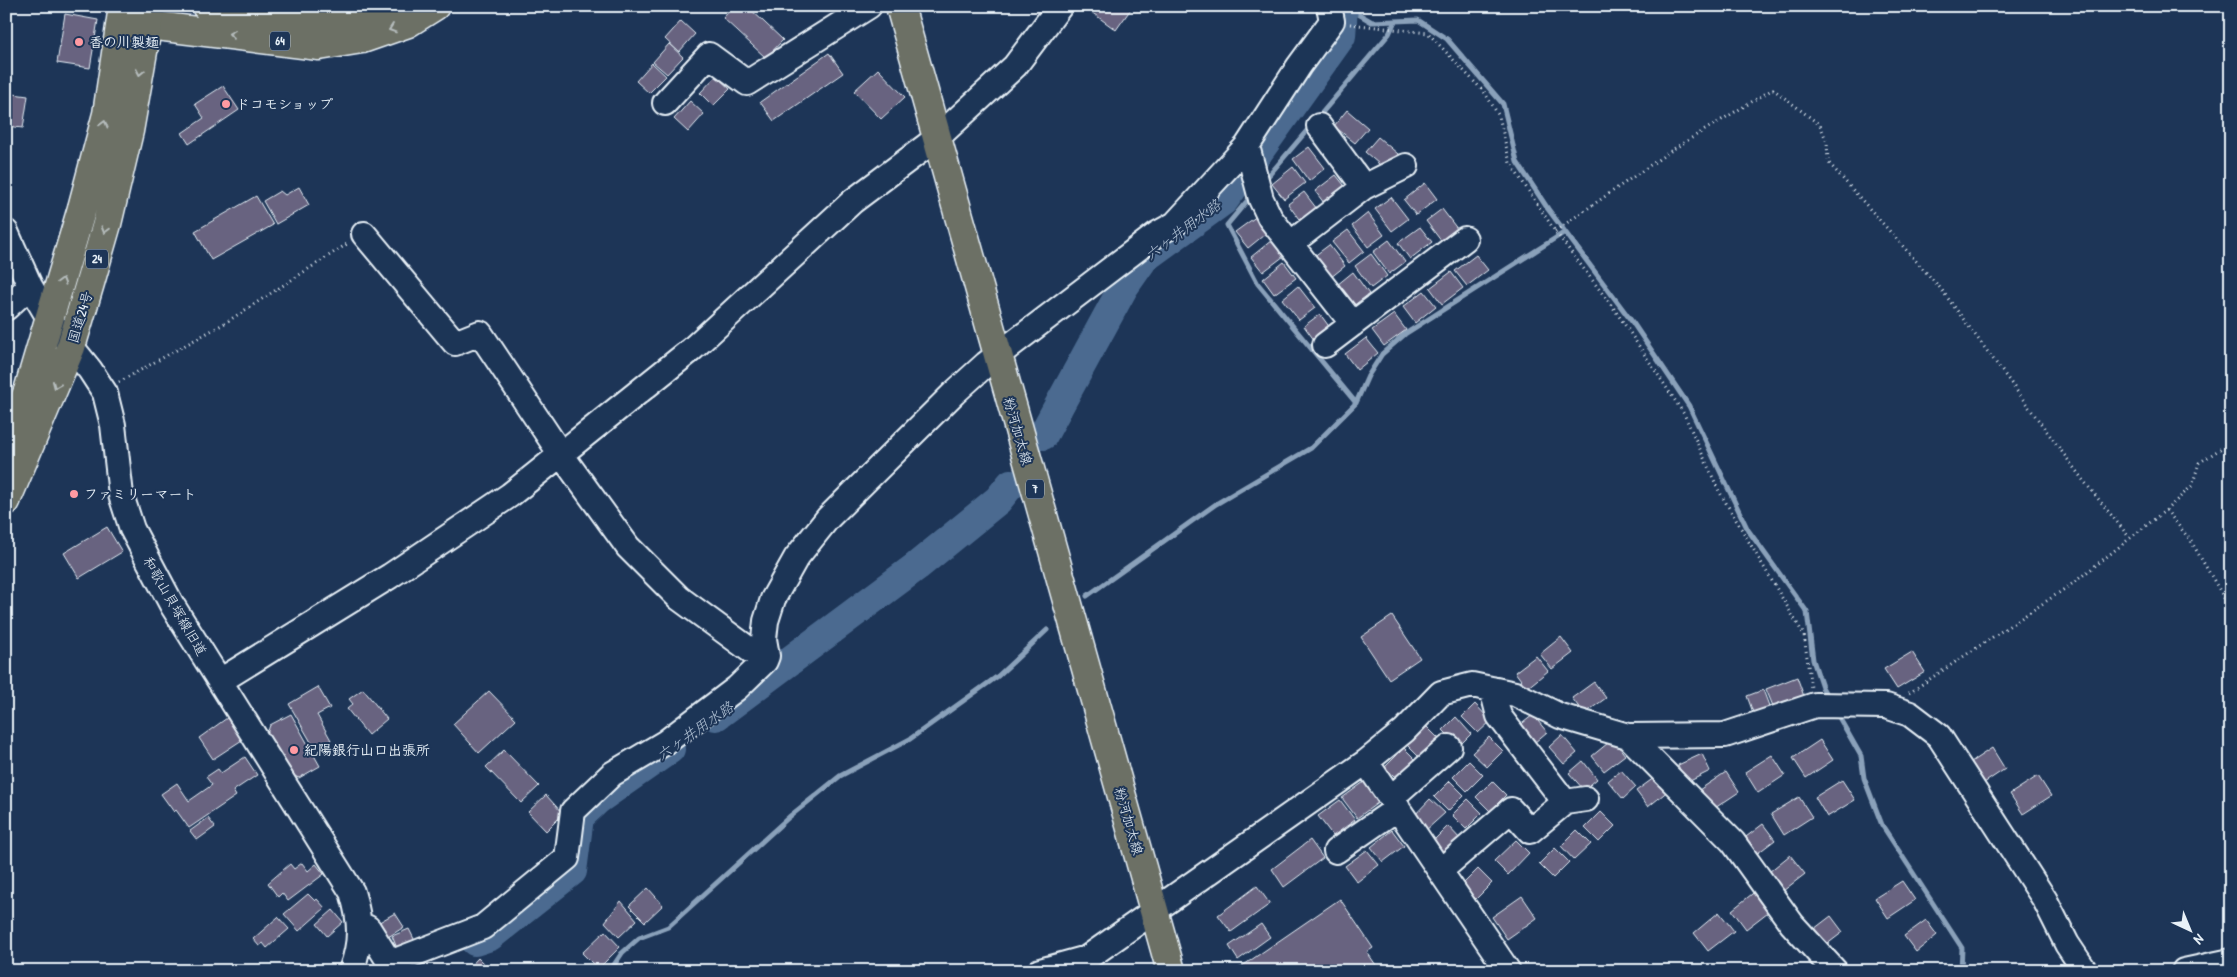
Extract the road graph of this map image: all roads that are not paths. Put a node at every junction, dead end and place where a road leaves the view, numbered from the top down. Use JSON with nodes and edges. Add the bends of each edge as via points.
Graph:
{"nodes":[{"id":1,"x":123,"y":6,"type":"edge"},
{"id":2,"x":206,"y":6,"type":"edge"},
{"id":3,"x":399,"y":6,"type":"edge"},
{"id":4,"x":435,"y":6,"type":"edge"},
{"id":5,"x":869,"y":6,"type":"edge"},
{"id":6,"x":900,"y":6,"type":"edge"},
{"id":7,"x":1060,"y":6,"type":"edge"},
{"id":8,"x":1331,"y":14,"type":"edge"},
{"id":9,"x":150,"y":15,"type":"edge"},
{"id":10,"x":665,"y":103,"type":"dead end"},
{"id":11,"x":1319,"y":126,"type":"dead end"},
{"id":12,"x":937,"y":138,"type":"junction"},
{"id":13,"x":1247,"y":146,"type":"junction"},
{"id":14,"x":1406,"y":166,"type":"dead end"},
{"id":15,"x":1364,"y":187,"type":"junction"},
{"id":16,"x":6,"y":232,"type":"edge"},
{"id":17,"x":364,"y":234,"type":"road end"},
{"id":18,"x":1465,"y":239,"type":"dead end"},
{"id":19,"x":1290,"y":244,"type":"junction"},
{"id":20,"x":30,"y":286,"type":"junction"},
{"id":21,"x":6,"y":308,"type":"edge"},
{"id":22,"x":50,"y":320,"type":"junction"},
{"id":23,"x":1353,"y":324,"type":"junction"},
{"id":24,"x":1325,"y":346,"type":"dead end"},
{"id":25,"x":71,"y":347,"type":"junction"},
{"id":26,"x":997,"y":355,"type":"junction"},
{"id":27,"x":6,"y":443,"type":"edge"},
{"id":28,"x":560,"y":454,"type":"junction"},
{"id":29,"x":6,"y":501,"type":"edge"},
{"id":30,"x":765,"y":661,"type":"junction"},
{"id":31,"x":220,"y":681,"type":"junction"},
{"id":32,"x":1492,"y":689,"type":"junction"},
{"id":33,"x":1628,"y":736,"type":"junction"},
{"id":34,"x":1449,"y":747,"type":"dead end"},
{"id":35,"x":1366,"y":762,"type":"junction"},
{"id":36,"x":1394,"y":803,"type":"junction"},
{"id":37,"x":1336,"y":851,"type":"dead end"},
{"id":38,"x":1440,"y":871,"type":"junction"},
{"id":39,"x":1154,"y":912,"type":"junction"},
{"id":40,"x":359,"y":924,"type":"junction"},
{"id":41,"x":2231,"y":961,"type":"edge"},
{"id":42,"x":393,"y":967,"type":"edge"},
{"id":43,"x":351,"y":971,"type":"edge"},
{"id":44,"x":363,"y":971,"type":"edge"},
{"id":45,"x":1040,"y":971,"type":"edge"},
{"id":46,"x":1171,"y":971,"type":"edge"},
{"id":47,"x":1508,"y":971,"type":"edge"},
{"id":48,"x":1834,"y":971,"type":"edge"},
{"id":49,"x":2085,"y":971,"type":"edge"},
{"id":50,"x":2184,"y":971,"type":"edge"}],
"edges":[{"from":1,"to":9,"type":"main road","number":"64"},
{"from":22,"to":1,"type":"main road","name":"国道24号","number":"24","one_way":true,"via":[[107,114]]},
{"from":2,"to":3,"type":"main road","number":"64","via":[[329,22],[371,16]]},
{"from":4,"to":9,"type":"main road","number":"64","one_way":true,"via":[[408,23],[380,33],[320,46]]},
{"from":5,"to":10,"type":"street","via":[[747,83],[709,55]]},
{"from":6,"to":12,"type":"main road","name":"粉河加太線","number":"7"},
{"from":7,"to":12,"type":"street","via":[[1015,66]]},
{"from":8,"to":13,"type":"street"},
{"from":9,"to":25,"type":"main road","name":"国道24号","number":"24","one_way":true,"via":[[129,131],[107,224]]},
{"from":11,"to":15,"type":"street"},
{"from":12,"to":26,"type":"main road","name":"粉河加太線","number":"7"},
{"from":12,"to":28,"type":"street","via":[[853,201],[692,350]]},
{"from":13,"to":19,"type":"street","via":[[1261,199],[1270,218]]},
{"from":13,"to":26,"type":"street","via":[[1175,224],[1157,234]]},
{"from":14,"to":15,"type":"street"},
{"from":15,"to":19,"type":"street"},
{"from":16,"to":20,"type":"street","name":"和歌山貝塚線旧道"},
{"from":17,"to":28,"type":"street","via":[[455,343],[480,333]]},
{"from":18,"to":23,"type":"street"},
{"from":19,"to":23,"type":"street"},
{"from":20,"to":21,"type":"street"},
{"from":20,"to":22,"type":"street","name":"和歌山貝塚線旧道"},
{"from":22,"to":25,"type":"street","name":"和歌山貝塚線旧道"},
{"from":22,"to":27,"type":"main road","name":"国道24号","number":"24","via":[[28,391]]},
{"from":23,"to":24,"type":"street"},
{"from":25,"to":29,"type":"main road","name":"国道24号","number":"24","one_way":true},
{"from":25,"to":31,"type":"street","name":"和歌山貝塚線旧道","via":[[106,393],[122,495],[132,529],[172,605]]},
{"from":26,"to":30,"type":"street","via":[[954,393],[828,518],[796,558],[773,599],[766,621]]},
{"from":26,"to":39,"type":"main road","name":"粉河加太線","number":"7"},
{"from":28,"to":30,"type":"street","via":[[628,547],[679,598]]},
{"from":28,"to":31,"type":"street","via":[[510,495],[398,570]]},
{"from":30,"to":42,"type":"street","via":[[737,688],[666,742],[612,774],[573,811],[567,858],[552,872],[483,927]]},
{"from":31,"to":40,"type":"street","name":"和歌山貝塚線旧道","via":[[352,892]]},
{"from":32,"to":33,"type":"street","via":[[1515,694],[1560,716]]},
{"from":32,"to":35,"type":"street","via":[[1472,685],[1441,693],[1404,731]]},
{"from":32,"to":38,"type":"street","via":[[1500,716],[1576,801],[1530,831],[1511,810]]},
{"from":33,"to":48,"type":"street","via":[[1733,842],[1792,924]]},
{"from":33,"to":49,"type":"street","via":[[1725,735],[1816,705],[1886,706],[1910,714],[1939,736],[2045,900],[2066,944]]},
{"from":34,"to":36,"type":"street"},
{"from":35,"to":36,"type":"street"},
{"from":35,"to":39,"type":"street"},
{"from":36,"to":37,"type":"street"},
{"from":36,"to":38,"type":"street"},
{"from":38,"to":47,"type":"street"},
{"from":39,"to":45,"type":"street","via":[[1087,958]]},
{"from":39,"to":46,"type":"main road","name":"粉河加太線","number":"7"},
{"from":40,"to":42,"type":"street","via":[[368,928]]},
{"from":40,"to":43,"type":"street","name":"和歌山貝塚線旧道","via":[[359,950]]},
{"from":41,"to":50,"type":"street"},
{"from":42,"to":44,"type":"street"}]}
